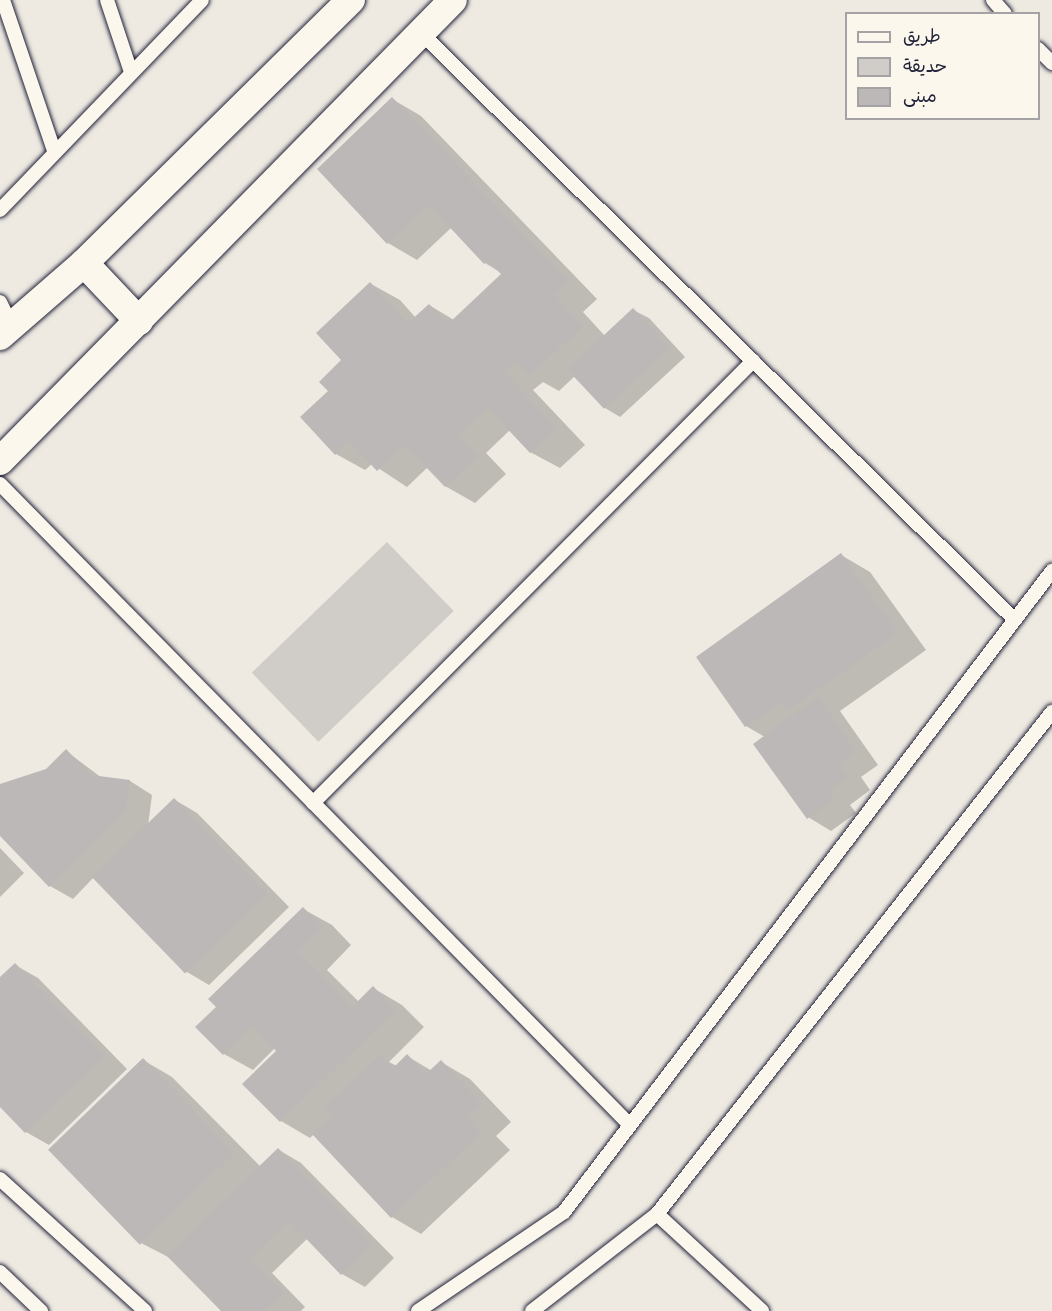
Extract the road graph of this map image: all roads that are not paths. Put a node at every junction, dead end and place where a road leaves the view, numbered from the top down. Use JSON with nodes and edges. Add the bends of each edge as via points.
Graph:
{"nodes":[{"id":1,"x":3,"y":0,"type":"edge"},
{"id":2,"x":107,"y":0,"type":"edge"},
{"id":3,"x":202,"y":0,"type":"edge"},
{"id":4,"x":351,"y":0,"type":"edge"},
{"id":5,"x":453,"y":0,"type":"edge"},
{"id":6,"x":993,"y":0,"type":"edge"},
{"id":7,"x":1003,"y":12,"type":"edge"},
{"id":8,"x":421,"y":33,"type":"junction"},
{"id":9,"x":1040,"y":51,"type":"edge"},
{"id":10,"x":1052,"y":63,"type":"edge"},
{"id":11,"x":132,"y":72,"type":"junction"},
{"id":12,"x":54,"y":151,"type":"junction"},
{"id":13,"x":0,"y":208,"type":"edge"},
{"id":14,"x":84,"y":263,"type":"junction"},
{"id":15,"x":3,"y":321,"type":"edge"},
{"id":16,"x":139,"y":321,"type":"junction"},
{"id":17,"x":753,"y":361,"type":"junction"},
{"id":18,"x":0,"y":461,"type":"edge"},
{"id":19,"x":0,"y":484,"type":"edge"},
{"id":20,"x":1052,"y":571,"type":"edge"},
{"id":21,"x":1015,"y":620,"type":"junction"},
{"id":22,"x":1052,"y":712,"type":"edge"},
{"id":23,"x":313,"y":803,"type":"junction"},
{"id":24,"x":629,"y":1124,"type":"junction"},
{"id":25,"x":0,"y":1179,"type":"edge"},
{"id":26,"x":657,"y":1214,"type":"junction"},
{"id":27,"x":0,"y":1272,"type":"edge"},
{"id":28,"x":41,"y":1311,"type":"edge"},
{"id":29,"x":145,"y":1311,"type":"edge"},
{"id":30,"x":418,"y":1311,"type":"edge"},
{"id":31,"x":532,"y":1311,"type":"edge"},
{"id":32,"x":762,"y":1311,"type":"edge"}],
"edges":[{"from":1,"to":12,"type":"lane"},
{"from":2,"to":11,"type":"lane"},
{"from":3,"to":11,"type":"lane"},
{"from":4,"to":14,"type":"street"},
{"from":5,"to":8,"type":"street"},
{"from":6,"to":7,"type":"lane"},
{"from":8,"to":16,"type":"street"},
{"from":8,"to":17,"type":"lane"},
{"from":9,"to":10,"type":"lane"},
{"from":11,"to":12,"type":"lane"},
{"from":12,"to":13,"type":"lane"},
{"from":14,"to":15,"type":"street"},
{"from":14,"to":16,"type":"street"},
{"from":16,"to":18,"type":"street"},
{"from":17,"to":21,"type":"lane"},
{"from":17,"to":23,"type":"lane"},
{"from":19,"to":23,"type":"lane"},
{"from":20,"to":21,"type":"lane"},
{"from":21,"to":24,"type":"lane"},
{"from":22,"to":26,"type":"lane"},
{"from":23,"to":24,"type":"lane"},
{"from":24,"to":30,"type":"lane","via":[[564,1212]]},
{"from":25,"to":29,"type":"lane"},
{"from":26,"to":31,"type":"lane"},
{"from":26,"to":32,"type":"lane"},
{"from":27,"to":28,"type":"lane"}]}
